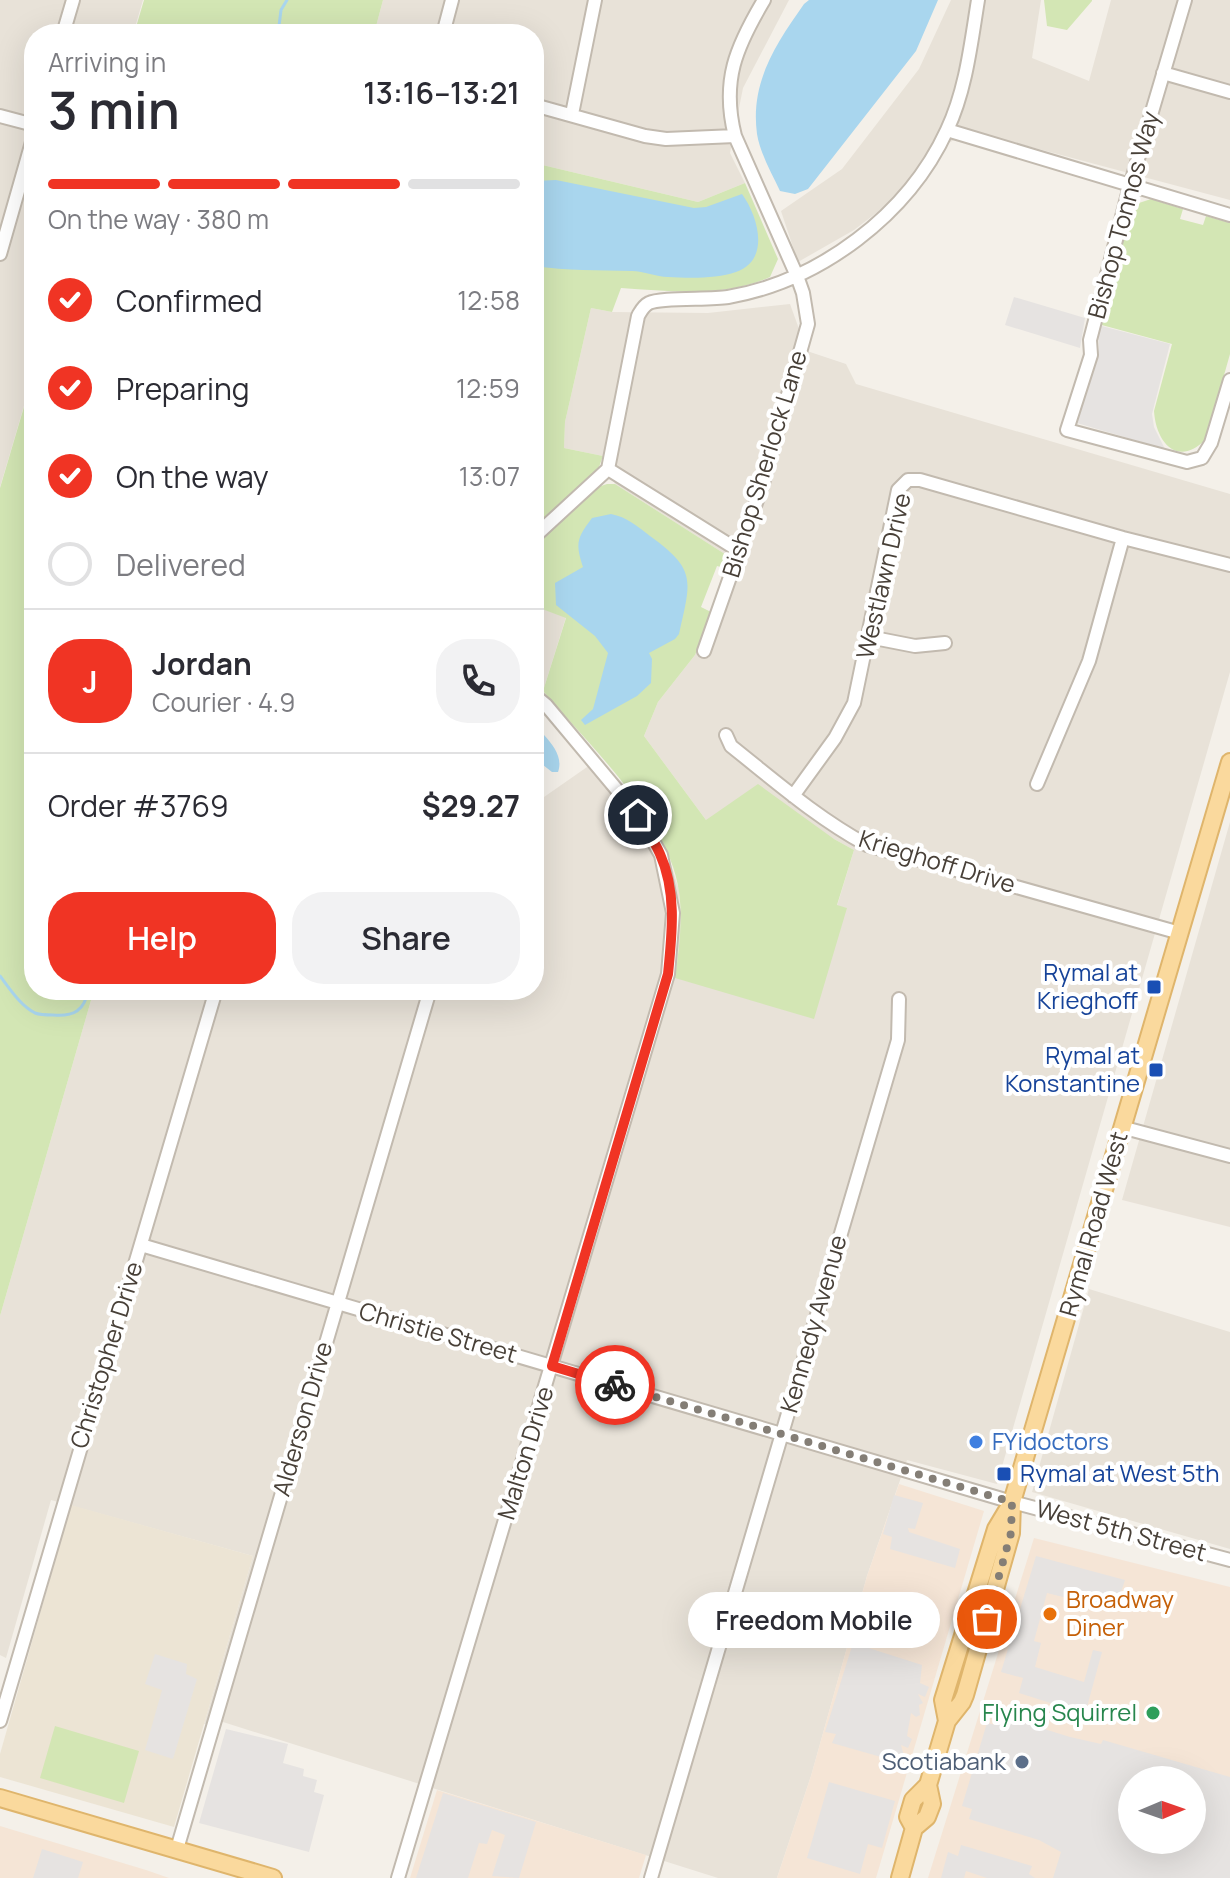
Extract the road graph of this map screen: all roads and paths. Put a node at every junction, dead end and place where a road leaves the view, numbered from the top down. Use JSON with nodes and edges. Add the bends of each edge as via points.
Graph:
{"nodes":[{"id":1,"x":73,"y":0,"type":"edge"},
{"id":2,"x":452,"y":0,"type":"edge"},
{"id":3,"x":595,"y":0,"type":"edge"},
{"id":4,"x":764,"y":0,"type":"edge"},
{"id":5,"x":978,"y":0,"type":"edge"},
{"id":6,"x":1185,"y":0,"type":"edge"},
{"id":7,"x":66,"y":24,"type":"edge"},
{"id":8,"x":446,"y":24,"type":"edge"},
{"id":9,"x":1163,"y":73,"type":"junction"},
{"id":10,"x":1230,"y":92,"type":"edge"},
{"id":11,"x":544,"y":107,"type":"edge"},
{"id":12,"x":572,"y":114,"type":"junction"},
{"id":13,"x":0,"y":116,"type":"edge"},
{"id":14,"x":24,"y":122,"type":"edge"},
{"id":15,"x":947,"y":130,"type":"junction"},
{"id":16,"x":735,"y":136,"type":"junction"},
{"id":17,"x":24,"y":170,"type":"edge"},
{"id":18,"x":1130,"y":186,"type":"junction"},
{"id":19,"x":1230,"y":215,"type":"edge"},
{"id":20,"x":0,"y":254,"type":"edge"},
{"id":21,"x":797,"y":276,"type":"junction"},
{"id":22,"x":1230,"y":380,"type":"edge"},
{"id":23,"x":608,"y":469,"type":"junction"},
{"id":24,"x":544,"y":528,"type":"edge"},
{"id":25,"x":1123,"y":538,"type":"junction"},
{"id":26,"x":741,"y":552,"type":"junction"},
{"id":27,"x":1230,"y":565,"type":"edge"},
{"id":28,"x":869,"y":637,"type":"junction"},
{"id":29,"x":945,"y":643,"type":"dead end"},
{"id":30,"x":704,"y":651,"type":"dead end"},
{"id":31,"x":544,"y":703,"type":"edge"},
{"id":32,"x":726,"y":735,"type":"dead end"},
{"id":33,"x":1230,"y":762,"type":"edge"},
{"id":34,"x":1037,"y":784,"type":"dead end"},
{"id":35,"x":793,"y":796,"type":"junction"},
{"id":36,"x":1180,"y":933,"type":"junction"},
{"id":37,"x":899,"y":999,"type":"dead end"},
{"id":38,"x":213,"y":1000,"type":"edge"},
{"id":39,"x":427,"y":1000,"type":"edge"},
{"id":40,"x":1121,"y":1127,"type":"junction"},
{"id":41,"x":1230,"y":1156,"type":"edge"},
{"id":42,"x":141,"y":1245,"type":"junction"},
{"id":43,"x":337,"y":1303,"type":"junction"},
{"id":44,"x":552,"y":1366,"type":"junction"},
{"id":45,"x":782,"y":1434,"type":"junction"},
{"id":46,"x":1012,"y":1502,"type":"junction"},
{"id":47,"x":1230,"y":1560,"type":"edge"},
{"id":48,"x":0,"y":1721,"type":"edge"},
{"id":49,"x":0,"y":1798,"type":"edge"},
{"id":50,"x":177,"y":1849,"type":"junction"},
{"id":51,"x":273,"y":1878,"type":"edge"},
{"id":52,"x":398,"y":1878,"type":"edge"},
{"id":53,"x":651,"y":1878,"type":"edge"},
{"id":54,"x":900,"y":1878,"type":"edge"}],
"edges":[{"from":1,"to":7,"type":"street"},
{"from":2,"to":8,"type":"street"},
{"from":3,"to":12,"type":"street"},
{"from":4,"to":16,"type":"street","name":"Bishop Sherlock Lane","via":[[732,69],[729,114]]},
{"from":5,"to":15,"type":"street","via":[[964,79]]},
{"from":6,"to":9,"type":"street","name":"Bishop Tonnos Way"},
{"from":9,"to":10,"type":"street"},
{"from":9,"to":18,"type":"street","name":"Bishop Tonnos Way"},
{"from":11,"to":12,"type":"street"},
{"from":12,"to":16,"type":"street","via":[[656,138]]},
{"from":13,"to":14,"type":"street"},
{"from":15,"to":18,"type":"street"},
{"from":15,"to":21,"type":"street","via":[[922,175],[885,214],[846,249]]},
{"from":16,"to":21,"type":"street","name":"Bishop Sherlock Lane"},
{"from":17,"to":20,"type":"street"},
{"from":18,"to":19,"type":"street"},
{"from":18,"to":22,"type":"street","name":"Bishop Tonnos Way","via":[[1090,340],[1091,355],[1067,430],[1187,462],[1202,458]]},
{"from":21,"to":23,"type":"street","via":[[727,297],[657,300],[643,307]]},
{"from":21,"to":26,"type":"street","name":"Bishop Sherlock Lane","via":[[808,324]]},
{"from":23,"to":24,"type":"street"},
{"from":23,"to":26,"type":"street"},
{"from":25,"to":27,"type":"street","name":"Westlawn Drive"},
{"from":25,"to":28,"type":"street","name":"Westlawn Drive","via":[[908,480],[898,490]]},
{"from":25,"to":34,"type":"street","via":[[1089,661]]},
{"from":26,"to":30,"type":"street","name":"Bishop Sherlock Lane"},
{"from":28,"to":29,"type":"street","via":[[915,646]]},
{"from":28,"to":35,"type":"street","name":"Westlawn Drive","via":[[854,703]]},
{"from":31,"to":44,"type":"street","name":"Malton Drive","via":[[638,815],[661,855],[673,913],[668,974]]},
{"from":32,"to":35,"type":"street","name":"Krieghoff Drive","via":[[731,746]]},
{"from":33,"to":36,"type":"main road","name":"Rymal Road West"},
{"from":35,"to":36,"type":"street","name":"Krieghoff Drive","via":[[867,845]]},
{"from":36,"to":40,"type":"main road","name":"Rymal Road West"},
{"from":37,"to":45,"type":"street","name":"Kennedy Avenue","via":[[898,1040]]},
{"from":38,"to":42,"type":"street","name":"Christopher Drive"},
{"from":39,"to":43,"type":"street","name":"Alderson Drive"},
{"from":40,"to":41,"type":"street"},
{"from":40,"to":46,"type":"main road","name":"Rymal Road West"},
{"from":42,"to":43,"type":"street","name":"Christie Street"},
{"from":42,"to":48,"type":"street","name":"Christopher Drive"},
{"from":43,"to":44,"type":"street","name":"Christie Street"},
{"from":43,"to":50,"type":"street","name":"Alderson Drive"},
{"from":44,"to":45,"type":"street","name":"Christie Street"},
{"from":44,"to":52,"type":"street","name":"Malton Drive"},
{"from":45,"to":46,"type":"street","name":"Christie Street"},
{"from":45,"to":53,"type":"street","name":"Kennedy Avenue"},
{"from":46,"to":47,"type":"street","name":"West 5th Street"},
{"from":46,"to":54,"type":"main road","name":"Rymal Road West","via":[[996,1529],[943,1700],[947,1721],[928,1785],[932,1804],[914,1828]]},
{"from":49,"to":50,"type":"main road"},
{"from":50,"to":51,"type":"main road"}]}
